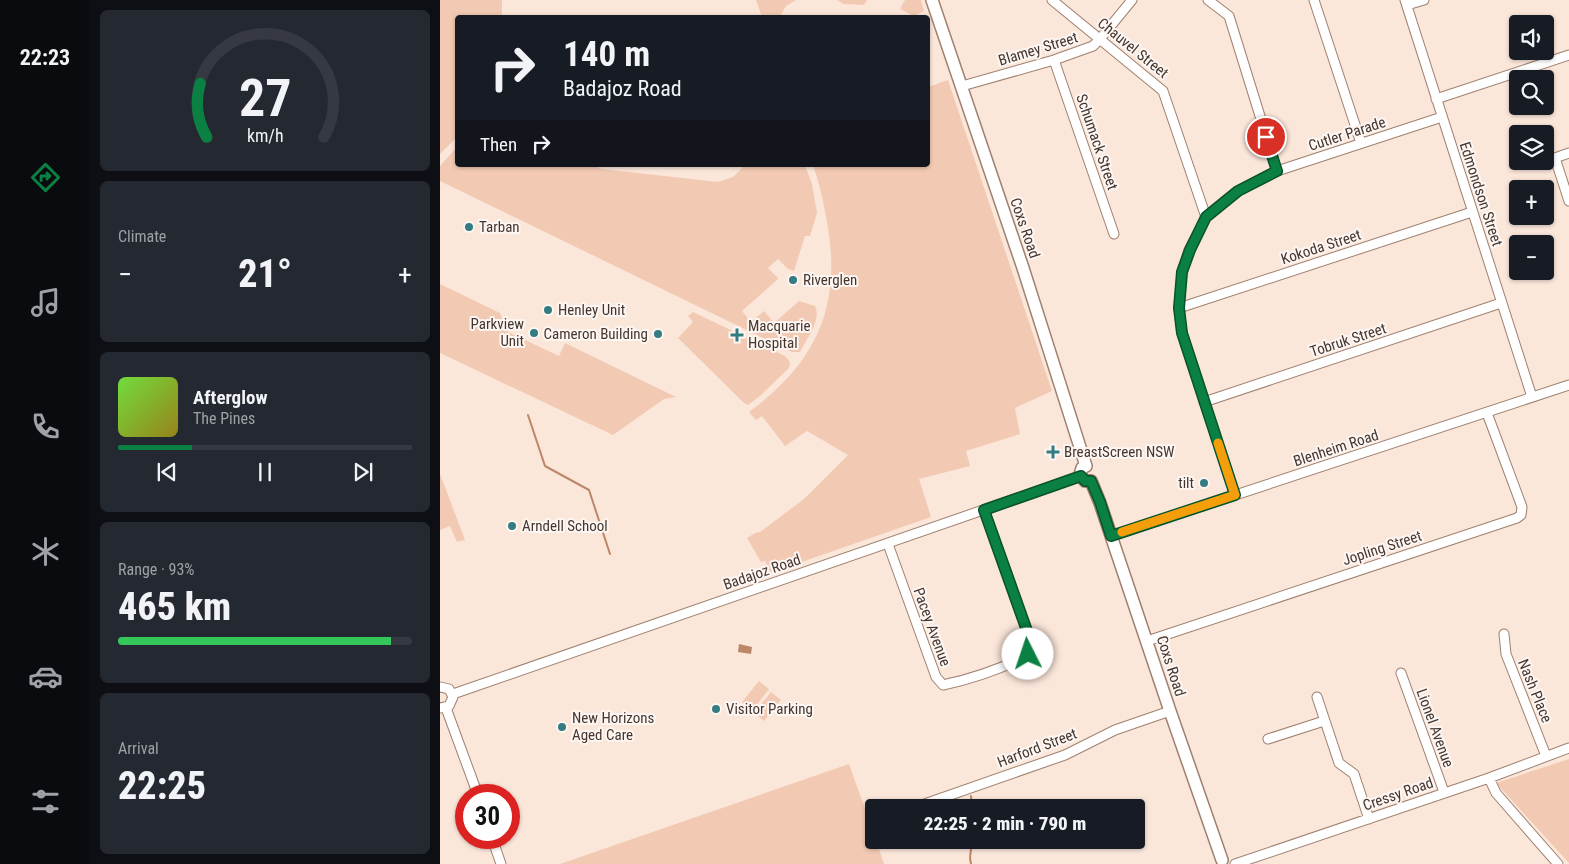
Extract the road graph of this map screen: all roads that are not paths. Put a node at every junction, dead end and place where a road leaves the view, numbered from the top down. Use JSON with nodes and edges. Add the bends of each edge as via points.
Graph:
{"nodes":[{"id":1,"x":932,"y":0,"type":"edge"},
{"id":2,"x":1052,"y":0,"type":"edge"},
{"id":3,"x":1132,"y":0,"type":"edge"},
{"id":4,"x":1208,"y":0,"type":"edge"},
{"id":5,"x":1314,"y":0,"type":"edge"},
{"id":6,"x":1424,"y":0,"type":"edge"},
{"id":7,"x":1406,"y":3,"type":"edge"},
{"id":8,"x":1100,"y":39,"type":"junction"},
{"id":9,"x":1569,"y":55,"type":"edge"},
{"id":10,"x":1054,"y":60,"type":"junction"},
{"id":11,"x":962,"y":86,"type":"junction"},
{"id":12,"x":1436,"y":99,"type":"junction"},
{"id":13,"x":1442,"y":117,"type":"junction"},
{"id":14,"x":1361,"y":143,"type":"junction"},
{"id":15,"x":1569,"y":153,"type":"edge"},
{"id":16,"x":1277,"y":171,"type":"junction"},
{"id":17,"x":1569,"y":201,"type":"edge"},
{"id":18,"x":1472,"y":212,"type":"junction"},
{"id":19,"x":1206,"y":217,"type":"junction"},
{"id":20,"x":1114,"y":234,"type":"dead end"},
{"id":21,"x":1501,"y":303,"type":"junction"},
{"id":22,"x":1179,"y":308,"type":"junction"},
{"id":23,"x":1569,"y":385,"type":"edge"},
{"id":24,"x":1532,"y":397,"type":"junction"},
{"id":25,"x":1204,"y":402,"type":"junction"},
{"id":26,"x":1487,"y":413,"type":"junction"},
{"id":27,"x":1086,"y":474,"type":"junction"},
{"id":28,"x":1235,"y":495,"type":"junction"},
{"id":29,"x":984,"y":510,"type":"junction"},
{"id":30,"x":1111,"y":536,"type":"junction"},
{"id":31,"x":888,"y":544,"type":"junction"},
{"id":32,"x":1504,"y":634,"type":"dead end"},
{"id":33,"x":1147,"y":641,"type":"junction"},
{"id":34,"x":1401,"y":673,"type":"dead end"},
{"id":35,"x":440,"y":687,"type":"edge"},
{"id":36,"x":453,"y":694,"type":"junction"},
{"id":37,"x":1317,"y":697,"type":"dead end"},
{"id":38,"x":443,"y":708,"type":"edge"},
{"id":39,"x":1170,"y":711,"type":"junction"},
{"id":40,"x":1324,"y":721,"type":"junction"},
{"id":41,"x":1268,"y":739,"type":"dead end"},
{"id":42,"x":1569,"y":748,"type":"edge"},
{"id":43,"x":1546,"y":756,"type":"junction"},
{"id":44,"x":1489,"y":778,"type":"junction"},
{"id":45,"x":474,"y":784,"type":"edge"},
{"id":46,"x":1444,"y":792,"type":"junction"},
{"id":47,"x":939,"y":799,"type":"edge"},
{"id":48,"x":1368,"y":819,"type":"junction"},
{"id":49,"x":496,"y":849,"type":"edge"},
{"id":50,"x":1224,"y":863,"type":"edge"},
{"id":51,"x":501,"y":864,"type":"edge"},
{"id":52,"x":1235,"y":864,"type":"edge"},
{"id":53,"x":1558,"y":864,"type":"edge"}],
"edges":[{"from":1,"to":11,"type":"street","name":"Coxs Road"},
{"from":2,"to":8,"type":"street","name":"Chauvel Street"},
{"from":3,"to":8,"type":"street","name":"Blamey Street"},
{"from":4,"to":16,"type":"street","via":[[1229,16]]},
{"from":5,"to":14,"type":"street"},
{"from":6,"to":7,"type":"street"},
{"from":7,"to":12,"type":"street","name":"Edmondson Street"},
{"from":8,"to":10,"type":"street","name":"Blamey Street","via":[[1093,46]]},
{"from":8,"to":19,"type":"street","name":"Chauvel Street","via":[[1164,91]]},
{"from":9,"to":12,"type":"street"},
{"from":10,"to":11,"type":"street","name":"Blamey Street"},
{"from":10,"to":20,"type":"street","name":"Schumack Street"},
{"from":11,"to":27,"type":"street","name":"Coxs Road","via":[[1023,268]]},
{"from":12,"to":13,"type":"street","name":"Edmondson Street"},
{"from":13,"to":14,"type":"street","name":"Cutler Parade"},
{"from":13,"to":18,"type":"street","name":"Edmondson Street"},
{"from":14,"to":16,"type":"street","name":"Cutler Parade"},
{"from":15,"to":17,"type":"street","via":[[1555,158]]},
{"from":16,"to":19,"type":"street","name":"Cutler Parade","via":[[1238,191]]},
{"from":18,"to":21,"type":"street","name":"Edmondson Street"},
{"from":18,"to":22,"type":"street","name":"Kokoda Street"},
{"from":19,"to":22,"type":"street","name":"Cutler Parade","via":[[1182,272]]},
{"from":21,"to":24,"type":"street","name":"Edmondson Street"},
{"from":21,"to":25,"type":"street","name":"Tobruk Street"},
{"from":22,"to":25,"type":"street","name":"Cutler Parade","via":[[1182,333]]},
{"from":23,"to":24,"type":"street","name":"Blenheim Road"},
{"from":24,"to":26,"type":"street","name":"Blenheim Road"},
{"from":25,"to":28,"type":"street","name":"Cutler Parade"},
{"from":26,"to":28,"type":"street","name":"Blenheim Road"},
{"from":26,"to":33,"type":"street","name":"Jopling Street","via":[[1522,507],[1517,518]]},
{"from":27,"to":29,"type":"street","name":"Badajoz Road"},
{"from":27,"to":30,"type":"street","name":"Coxs Road","via":[[1100,502]]},
{"from":28,"to":30,"type":"street","name":"Blenheim Road"},
{"from":29,"to":31,"type":"street","name":"Badajoz Road"},
{"from":29,"to":31,"type":"street","name":"Pacey Avenue","via":[[1031,642],[1028,654],[1016,661],[943,685],[936,677]]},
{"from":30,"to":33,"type":"street","name":"Coxs Road"},
{"from":31,"to":36,"type":"street","name":"Badajoz Road"},
{"from":32,"to":43,"type":"street","name":"Nash Place","via":[[1506,654]]},
{"from":33,"to":39,"type":"street","name":"Coxs Road"},
{"from":34,"to":46,"type":"street","name":"Lionel Avenue"},
{"from":35,"to":36,"type":"street","via":[[449,689]]},
{"from":36,"to":38,"type":"street","via":[[451,704]]},
{"from":37,"to":40,"type":"street"},
{"from":38,"to":45,"type":"street"},
{"from":39,"to":47,"type":"street","name":"Harford Street","via":[[1115,730],[1065,755]]},
{"from":39,"to":50,"type":"street","name":"Coxs Road"},
{"from":40,"to":41,"type":"street"},
{"from":40,"to":48,"type":"street","via":[[1339,763],[1354,774]]},
{"from":42,"to":43,"type":"street","name":"Cressy Road"},
{"from":43,"to":44,"type":"street","name":"Cressy Road"},
{"from":44,"to":46,"type":"street","name":"Cressy Road"},
{"from":44,"to":53,"type":"street","via":[[1496,793]]},
{"from":46,"to":48,"type":"street","name":"Cressy Road"},
{"from":48,"to":52,"type":"street","name":"Cressy Road"},
{"from":49,"to":51,"type":"street"}]}
